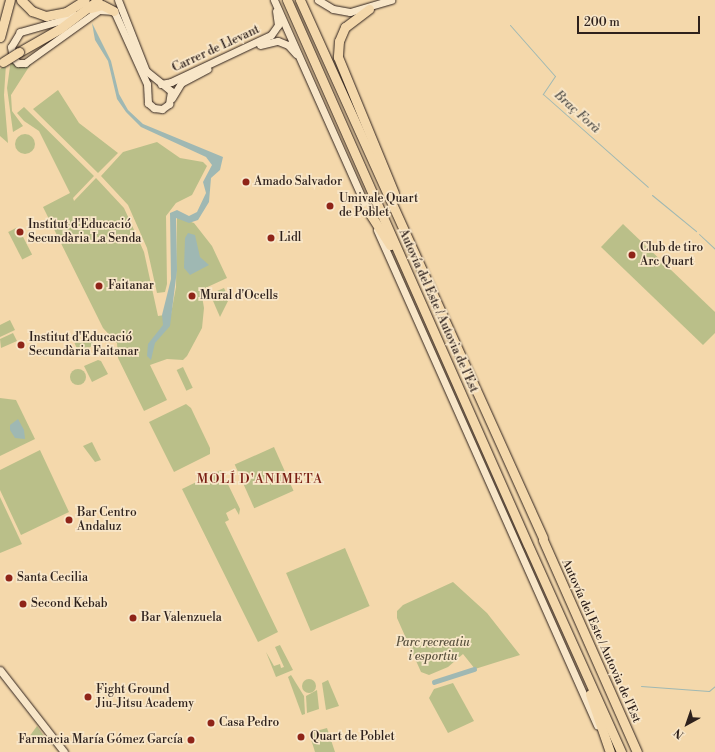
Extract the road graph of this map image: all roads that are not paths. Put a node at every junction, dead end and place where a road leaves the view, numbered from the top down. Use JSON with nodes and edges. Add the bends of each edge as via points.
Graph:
{"nodes":[{"id":1,"x":4,"y":0,"type":"edge"},
{"id":2,"x":10,"y":0,"type":"edge"},
{"id":3,"x":86,"y":0,"type":"edge"},
{"id":4,"x":98,"y":0,"type":"edge"},
{"id":5,"x":118,"y":0,"type":"edge"},
{"id":6,"x":121,"y":0,"type":"edge"},
{"id":7,"x":287,"y":0,"type":"edge"},
{"id":8,"x":300,"y":0,"type":"edge"},
{"id":9,"x":318,"y":0,"type":"edge"},
{"id":10,"x":391,"y":0,"type":"edge"},
{"id":11,"x":274,"y":1,"type":"edge"},
{"id":12,"x":24,"y":4,"type":"edge"},
{"id":13,"x":369,"y":9,"type":"junction"},
{"id":14,"x":114,"y":11,"type":"junction"},
{"id":15,"x":83,"y":12,"type":"junction"},
{"id":16,"x":0,"y":17,"type":"edge"},
{"id":17,"x":126,"y":25,"type":"junction"},
{"id":18,"x":0,"y":37,"type":"edge"},
{"id":19,"x":300,"y":59,"type":"junction"},
{"id":20,"x":2,"y":63,"type":"edge"},
{"id":21,"x":160,"y":84,"type":"junction"},
{"id":22,"x":147,"y":91,"type":"junction"},
{"id":23,"x":171,"y":100,"type":"junction"},
{"id":24,"x":367,"y":209,"type":"junction"},
{"id":25,"x":418,"y":259,"type":"junction"},
{"id":26,"x":424,"y":311,"type":"junction"},
{"id":27,"x":567,"y":633,"type":"junction"},
{"id":28,"x":0,"y":670,"type":"edge"},
{"id":29,"x":624,"y":722,"type":"junction"},
{"id":30,"x":64,"y":752,"type":"edge"},
{"id":31,"x":610,"y":752,"type":"edge"},
{"id":32,"x":621,"y":752,"type":"edge"},
{"id":33,"x":636,"y":752,"type":"edge"},
{"id":34,"x":641,"y":752,"type":"edge"}],
"edges":[{"from":1,"to":16,"type":"highway"},
{"from":2,"to":18,"type":"highway"},
{"from":3,"to":12,"type":"highway","via":[[53,16],[38,14]]},
{"from":3,"to":14,"type":"street","via":[[59,21],[20,32],[11,47],[13,58],[18,63],[26,63],[100,10]]},
{"from":4,"to":15,"type":"highway"},
{"from":5,"to":17,"type":"street"},
{"from":6,"to":17,"type":"street"},
{"from":7,"to":26,"type":"highway","name":"Autovía del Este / Autovia de l'Est"},
{"from":8,"to":25,"type":"highway","name":"Autovía del Este / Autovia de l'Est"},
{"from":9,"to":13,"type":"street","via":[[341,11]]},
{"from":10,"to":13,"type":"street"},
{"from":11,"to":19,"type":"street"},
{"from":11,"to":21,"type":"street","name":"Carrer de Llevant","via":[[278,25],[271,35],[171,82]]},
{"from":13,"to":25,"type":"highway","via":[[345,27],[339,41],[338,57],[418,250]]},
{"from":14,"to":15,"type":"highway","via":[[102,5]]},
{"from":14,"to":22,"type":"street","via":[[145,80]]},
{"from":15,"to":20,"type":"highway","bridge":true},
{"from":17,"to":21,"type":"street","via":[[146,71]]},
{"from":19,"to":23,"type":"street","name":"Carrer de Llevant","via":[[288,45],[271,41],[190,77],[177,86]]},
{"from":19,"to":24,"type":"street"},
{"from":21,"to":22,"type":"street","via":[[152,85]]},
{"from":21,"to":23,"type":"street","via":[[171,91]]},
{"from":22,"to":23,"type":"street","via":[[148,103],[154,108],[162,109]]},
{"from":24,"to":26,"type":"highway","via":[[390,244],[413,296]]},
{"from":24,"to":31,"type":"street"},
{"from":25,"to":29,"type":"highway","name":"Autovía del Este / Autovia de l'Est"},
{"from":26,"to":27,"type":"highway","name":"Autovía del Este / Autovia de l'Est"},
{"from":27,"to":31,"type":"highway"},
{"from":27,"to":32,"type":"highway","name":"Autovía del Este / Autovia de l'Est"},
{"from":28,"to":30,"type":"street"},
{"from":29,"to":33,"type":"highway","name":"Autovía del Este / Autovia de l'Est"},
{"from":29,"to":34,"type":"highway"}]}
